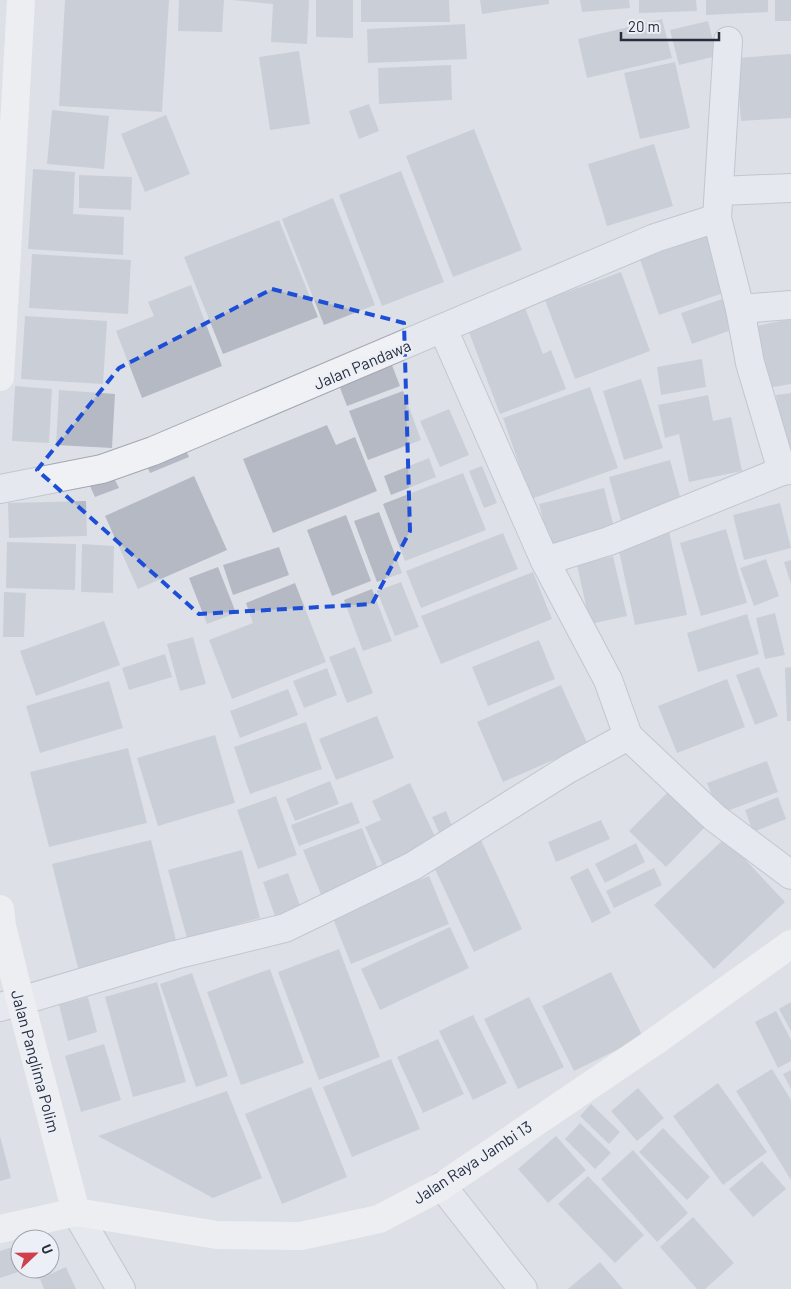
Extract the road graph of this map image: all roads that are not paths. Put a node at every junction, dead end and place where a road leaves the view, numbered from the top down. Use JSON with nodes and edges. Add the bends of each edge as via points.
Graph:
{"nodes":[{"id":1,"x":21,"y":0,"type":"edge"},
{"id":2,"x":728,"y":41,"type":"dead end"},
{"id":3,"x":791,"y":188,"type":"edge"},
{"id":4,"x":719,"y":191,"type":"junction"},
{"id":5,"x":717,"y":218,"type":"junction"},
{"id":6,"x":791,"y":305,"type":"edge"},
{"id":7,"x":740,"y":309,"type":"junction"},
{"id":8,"x":443,"y":329,"type":"junction"},
{"id":9,"x":0,"y":377,"type":"edge"},
{"id":10,"x":787,"y":470,"type":"edge"},
{"id":11,"x":0,"y":489,"type":"edge"},
{"id":12,"x":545,"y":561,"type":"junction"},
{"id":13,"x":628,"y":736,"type":"junction"},
{"id":14,"x":791,"y":875,"type":"edge"},
{"id":15,"x":0,"y":909,"type":"edge"},
{"id":16,"x":791,"y":944,"type":"edge"},
{"id":17,"x":10,"y":1005,"type":"edge"},
{"id":18,"x":442,"y":1186,"type":"junction"},
{"id":19,"x":76,"y":1212,"type":"junction"},
{"id":20,"x":0,"y":1229,"type":"edge"},
{"id":21,"x":121,"y":1289,"type":"edge"},
{"id":22,"x":523,"y":1289,"type":"edge"}],
"edges":[{"from":1,"to":9,"type":"street"},
{"from":2,"to":4,"type":"street"},
{"from":3,"to":4,"type":"street"},
{"from":4,"to":5,"type":"street"},
{"from":5,"to":7,"type":"street"},
{"from":5,"to":8,"type":"street","name":"Jalan Pandawa","via":[[655,238]]},
{"from":6,"to":7,"type":"street"},
{"from":7,"to":10,"type":"street","via":[[750,363]]},
{"from":8,"to":11,"type":"street","name":"Jalan Pandawa","via":[[153,451],[102,469]]},
{"from":8,"to":12,"type":"street"},
{"from":10,"to":12,"type":"street","via":[[609,541]]},
{"from":12,"to":13,"type":"street","via":[[608,680]]},
{"from":13,"to":14,"type":"street","via":[[715,818]]},
{"from":13,"to":17,"type":"street","via":[[568,769],[413,866],[285,928],[175,955]]},
{"from":15,"to":17,"type":"street","name":"Jalan Panglima Polim"},
{"from":16,"to":18,"type":"street","name":"Jalan Raya Jambi 13"},
{"from":17,"to":19,"type":"street","name":"Jalan Panglima Polim"},
{"from":18,"to":19,"type":"street","name":"Jalan Raya Jambi 13","via":[[379,1219],[301,1236],[217,1234]]},
{"from":18,"to":22,"type":"street"},
{"from":19,"to":20,"type":"street"},
{"from":19,"to":21,"type":"street"}]}
